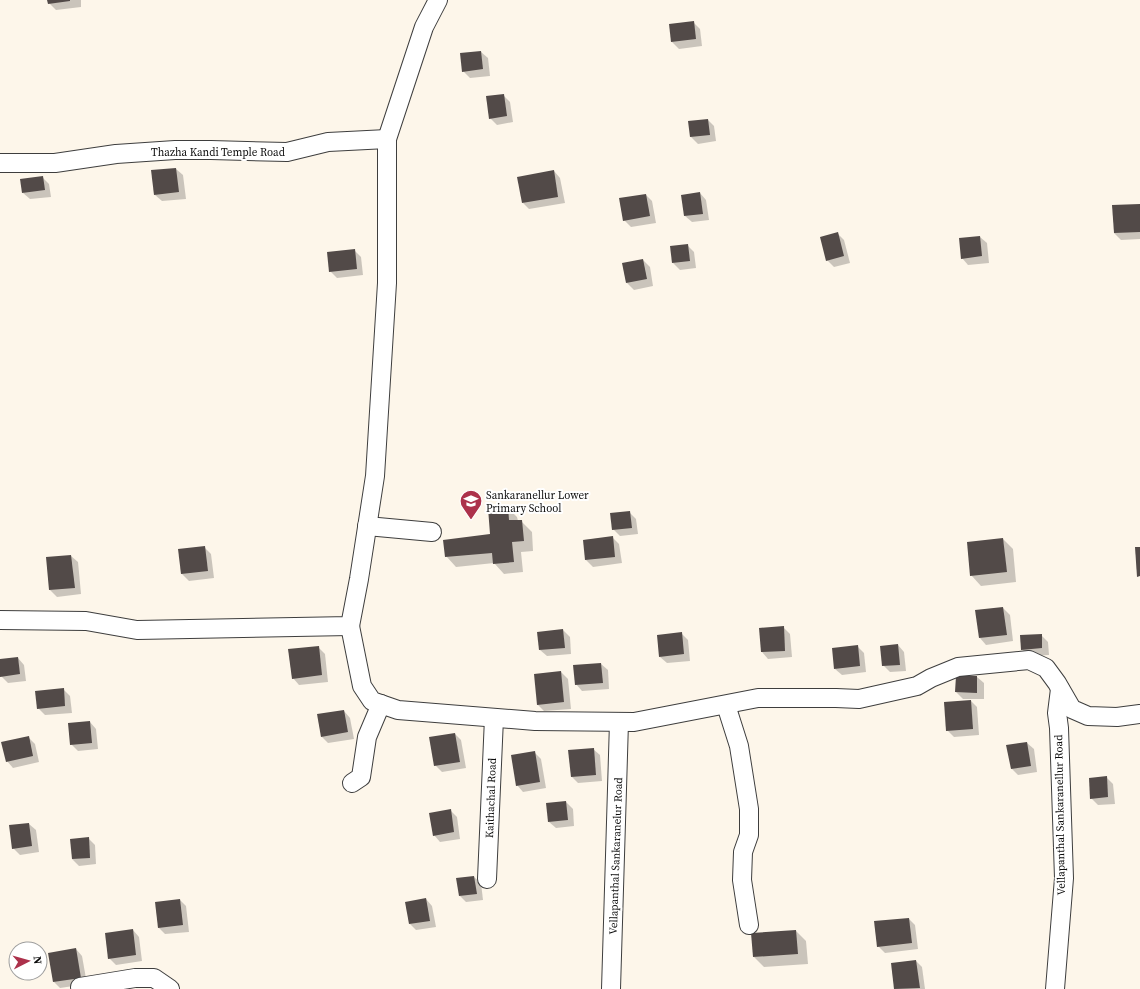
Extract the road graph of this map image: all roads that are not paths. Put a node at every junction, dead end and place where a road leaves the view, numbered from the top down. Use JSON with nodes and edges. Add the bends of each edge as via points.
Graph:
{"nodes":[{"id":1,"x":438,"y":0,"type":"edge"},
{"id":2,"x":387,"y":139,"type":"junction"},
{"id":3,"x":0,"y":163,"type":"edge"},
{"id":4,"x":367,"y":526,"type":"junction"},
{"id":5,"x":432,"y":532,"type":"dead end"},
{"id":6,"x":0,"y":620,"type":"edge"},
{"id":7,"x":350,"y":626,"type":"junction"},
{"id":8,"x":1060,"y":689,"type":"junction"},
{"id":9,"x":381,"y":704,"type":"junction"},
{"id":10,"x":726,"y":705,"type":"junction"},
{"id":11,"x":1140,"y":714,"type":"edge"},
{"id":12,"x":494,"y":718,"type":"junction"},
{"id":13,"x":619,"y":722,"type":"junction"},
{"id":14,"x":352,"y":783,"type":"dead end"},
{"id":15,"x":487,"y":879,"type":"dead end"},
{"id":16,"x":748,"y":925,"type":"dead end"},
{"id":17,"x":80,"y":987,"type":"dead end"},
{"id":18,"x":170,"y":989,"type":"edge"},
{"id":19,"x":611,"y":989,"type":"edge"},
{"id":20,"x":1055,"y":989,"type":"edge"}],
"edges":[{"from":1,"to":2,"type":"street","via":[[424,28]]},
{"from":2,"to":3,"type":"street","name":"Thazha Kandi Temple Road","via":[[328,142],[287,152],[175,150],[116,154],[55,163]]},
{"from":2,"to":4,"type":"street","via":[[387,283],[375,476]]},
{"from":4,"to":5,"type":"street"},
{"from":4,"to":7,"type":"street"},
{"from":6,"to":7,"type":"street","via":[[86,621],[136,630]]},
{"from":7,"to":9,"type":"street","via":[[362,686],[372,701]]},
{"from":8,"to":10,"type":"street","via":[[1046,668],[1029,660],[958,667],[917,686],[859,699],[758,698]]},
{"from":8,"to":11,"type":"street","via":[[1072,709],[1088,716],[1118,717]]},
{"from":8,"to":20,"type":"street","name":"Vellapanthal Sankaranellur Road","via":[[1057,713],[1064,878]]},
{"from":9,"to":12,"type":"street","via":[[398,710]]},
{"from":9,"to":14,"type":"street","via":[[367,737],[361,777]]},
{"from":10,"to":13,"type":"street","via":[[634,722]]},
{"from":10,"to":16,"type":"street","via":[[739,746],[749,809],[749,835],[743,852],[742,880]]},
{"from":12,"to":13,"type":"street"},
{"from":12,"to":15,"type":"street","name":"Kaithachal Road"},
{"from":13,"to":19,"type":"street","name":"Vellapanthal Sankaranelur Road"},
{"from":17,"to":18,"type":"street","via":[[135,978],[154,978]]}]}
